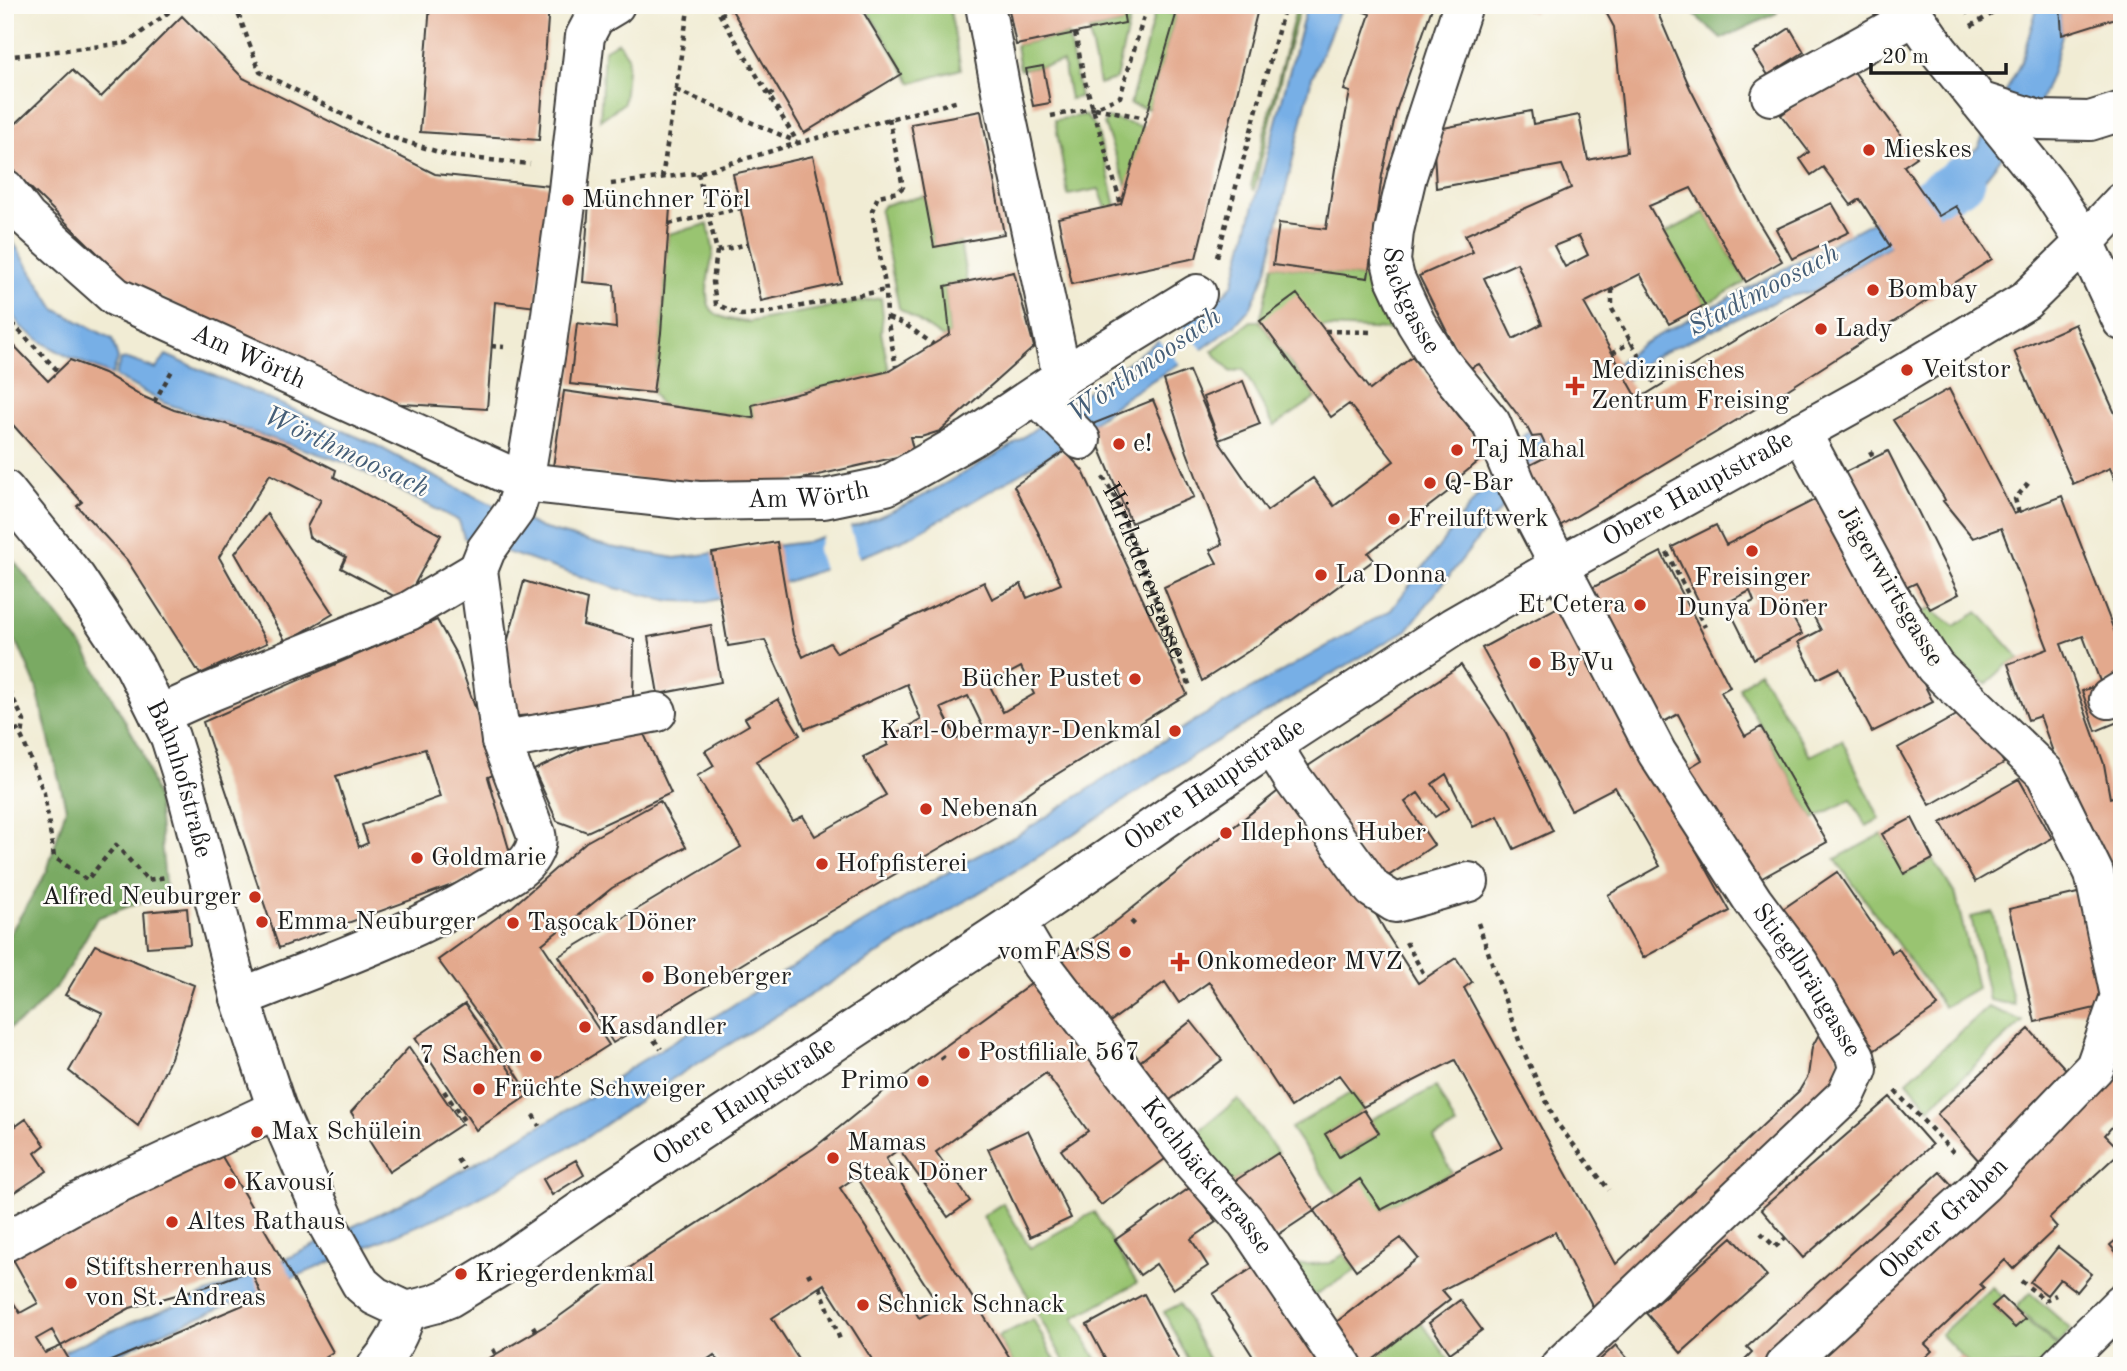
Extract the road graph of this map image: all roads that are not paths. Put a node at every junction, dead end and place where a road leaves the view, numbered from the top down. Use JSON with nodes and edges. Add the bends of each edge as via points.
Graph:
{"nodes":[{"id":1,"x":615,"y":5,"type":"edge"},
{"id":2,"x":985,"y":5,"type":"edge"},
{"id":3,"x":1463,"y":5,"type":"edge"},
{"id":4,"x":1911,"y":11,"type":"edge"},
{"id":5,"x":1771,"y":96,"type":"dead end"},
{"id":6,"x":1979,"y":101,"type":"junction"},
{"id":7,"x":2122,"y":111,"type":"edge"},
{"id":8,"x":5,"y":189,"type":"edge"},
{"id":9,"x":2122,"y":202,"type":"edge"},
{"id":10,"x":2085,"y":242,"type":"junction"},
{"id":11,"x":1197,"y":294,"type":"road end"},
{"id":12,"x":2122,"y":321,"type":"edge"},
{"id":13,"x":1049,"y":393,"type":"junction"},
{"id":14,"x":1801,"y":432,"type":"junction"},
{"id":15,"x":1081,"y":440,"type":"road end"},
{"id":16,"x":5,"y":490,"type":"edge"},
{"id":17,"x":519,"y":496,"type":"junction"},
{"id":18,"x":482,"y":560,"type":"junction"},
{"id":19,"x":1559,"y":566,"type":"junction"},
{"id":20,"x":657,"y":712,"type":"dead end"},
{"id":21,"x":159,"y":715,"type":"junction"},
{"id":22,"x":501,"y":741,"type":"junction"},
{"id":23,"x":1272,"y":745,"type":"junction"},
{"id":24,"x":1466,"y":883,"type":"road end"},
{"id":25,"x":1016,"y":922,"type":"junction"},
{"id":26,"x":240,"y":998,"type":"junction"},
{"id":27,"x":2095,"y":1066,"type":"joint"},
{"id":28,"x":277,"y":1109,"type":"junction"},
{"id":29,"x":5,"y":1242,"type":"edge"},
{"id":30,"x":2122,"y":1303,"type":"edge"},
{"id":31,"x":407,"y":1311,"type":"junction"},
{"id":32,"x":377,"y":1366,"type":"edge"},
{"id":33,"x":1343,"y":1366,"type":"edge"},
{"id":34,"x":1560,"y":1366,"type":"edge"},
{"id":35,"x":1784,"y":1366,"type":"edge"},
{"id":36,"x":2059,"y":1366,"type":"edge"}],
"edges":[{"from":1,"to":17,"type":"street","via":[[595,17],[585,36],[546,351]]},
{"from":2,"to":13,"type":"street"},
{"from":3,"to":19,"type":"street","name":"Sackgasse","via":[[1406,176],[1391,261],[1416,323],[1449,374],[1492,423],[1516,483]]},
{"from":4,"to":5,"type":"street"},
{"from":4,"to":6,"type":"street"},
{"from":6,"to":7,"type":"street","via":[[2039,120],[2090,121]]},
{"from":6,"to":10,"type":"street","via":[[2049,187]]},
{"from":8,"to":17,"type":"street","name":"Am Wörth","via":[[27,218],[116,297]]},
{"from":9,"to":10,"type":"street","name":"Obere Hauptstraße"},
{"from":10,"to":12,"type":"street"},
{"from":10,"to":14,"type":"street","name":"Obere Hauptstraße","via":[[2025,300]]},
{"from":11,"to":13,"type":"street","name":"Am Wörth"},
{"from":13,"to":15,"type":"street"},
{"from":13,"to":17,"type":"street","name":"Am Wörth","via":[[886,486],[824,499]]},
{"from":14,"to":19,"type":"street","name":"Obere Hauptstraße"},
{"from":14,"to":27,"type":"street","name":"Jägerwirtsgasse","via":[[1889,595],[1935,667],[2045,773],[2094,873],[2120,996]]},
{"from":16,"to":21,"type":"street","name":"Bahnhofstraße","via":[[84,589],[134,666]]},
{"from":17,"to":18,"type":"street"},
{"from":18,"to":21,"type":"street","via":[[409,611]]},
{"from":18,"to":22,"type":"street"},
{"from":19,"to":23,"type":"street","name":"Obere Hauptstraße","via":[[1453,627]]},
{"from":19,"to":34,"type":"street","name":"Stieglbräugasse","via":[[1657,753],[1799,963],[1855,1056],[1858,1069],[1846,1095]]},
{"from":20,"to":22,"type":"street"},
{"from":21,"to":26,"type":"street","name":"Bahnhofstraße","via":[[183,778]]},
{"from":22,"to":26,"type":"street","via":[[538,840],[523,867],[456,907],[396,935]]},
{"from":23,"to":24,"type":"street","via":[[1373,889],[1395,904]]},
{"from":23,"to":25,"type":"street","name":"Obere Hauptstraße"},
{"from":25,"to":31,"type":"street","name":"Obere Hauptstraße","via":[[500,1266],[449,1298]]},
{"from":25,"to":33,"type":"street","name":"Kochbäckergasse","via":[[1041,964],[1185,1153],[1246,1222]]},
{"from":26,"to":28,"type":"street","name":"Bahnhofstraße"},
{"from":27,"to":35,"type":"street","name":"Oberer Graben","via":[[1983,1184]]},
{"from":28,"to":29,"type":"street","via":[[74,1204]]},
{"from":28,"to":31,"type":"street","name":"Bahnhofstraße","via":[[326,1222],[360,1284]]},
{"from":30,"to":36,"type":"street"},
{"from":31,"to":32,"type":"street","via":[[395,1342]]}]}
